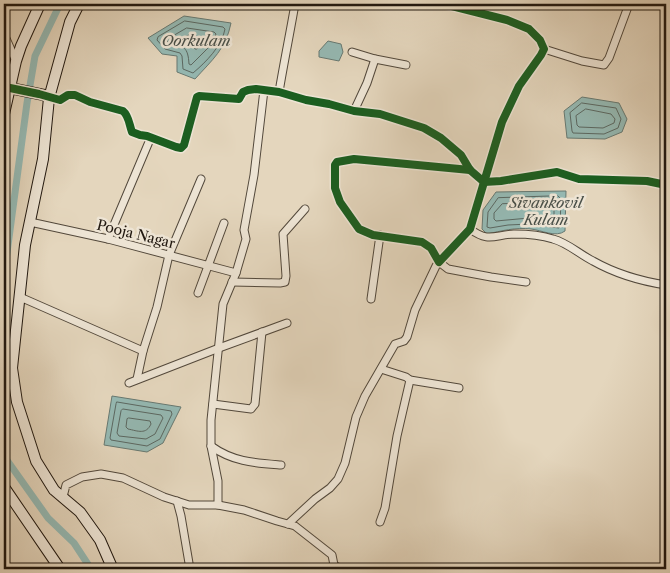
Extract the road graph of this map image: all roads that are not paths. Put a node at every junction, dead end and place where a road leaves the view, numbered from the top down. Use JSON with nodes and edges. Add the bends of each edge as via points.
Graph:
{"nodes":[{"id":1,"x":40,"y":4,"type":"edge"},
{"id":2,"x":79,"y":4,"type":"edge"},
{"id":3,"x":295,"y":4,"type":"edge"},
{"id":4,"x":444,"y":4,"type":"edge"},
{"id":5,"x":630,"y":4,"type":"edge"},
{"id":6,"x":4,"y":34,"type":"edge"},
{"id":7,"x":544,"y":49,"type":"junction"},
{"id":8,"x":352,"y":52,"type":"dead end"},
{"id":9,"x":375,"y":59,"type":"junction"},
{"id":10,"x":16,"y":61,"type":"junction"},
{"id":11,"x":406,"y":65,"type":"dead end"},
{"id":12,"x":13,"y":88,"type":"junction"},
{"id":13,"x":264,"y":90,"type":"junction"},
{"id":14,"x":279,"y":92,"type":"junction"},
{"id":15,"x":44,"y":96,"type":"junction"},
{"id":16,"x":354,"y":110,"type":"junction"},
{"id":17,"x":4,"y":114,"type":"edge"},
{"id":18,"x":151,"y":137,"type":"junction"},
{"id":19,"x":470,"y":170,"type":"junction"},
{"id":20,"x":201,"y":179,"type":"dead end"},
{"id":21,"x":484,"y":182,"type":"junction"},
{"id":22,"x":666,"y":185,"type":"edge"},
{"id":23,"x":305,"y":209,"type":"dead end"},
{"id":24,"x":30,"y":222,"type":"junction"},
{"id":25,"x":224,"y":223,"type":"dead end"},
{"id":26,"x":470,"y":229,"type":"junction"},
{"id":27,"x":380,"y":236,"type":"junction"},
{"id":28,"x":108,"y":239,"type":"junction"},
{"id":29,"x":169,"y":255,"type":"junction"},
{"id":30,"x":439,"y":262,"type":"junction"},
{"id":31,"x":207,"y":266,"type":"junction"},
{"id":32,"x":236,"y":273,"type":"junction"},
{"id":33,"x":232,"y":282,"type":"junction"},
{"id":34,"x":526,"y":282,"type":"dead end"},
{"id":35,"x":666,"y":284,"type":"edge"},
{"id":36,"x":198,"y":293,"type":"dead end"},
{"id":37,"x":20,"y":297,"type":"junction"},
{"id":38,"x":371,"y":299,"type":"dead end"},
{"id":39,"x":287,"y":323,"type":"dead end"},
{"id":40,"x":262,"y":332,"type":"junction"},
{"id":41,"x":219,"y":348,"type":"junction"},
{"id":42,"x":143,"y":351,"type":"junction"},
{"id":43,"x":381,"y":369,"type":"junction"},
{"id":44,"x":137,"y":380,"type":"junction"},
{"id":45,"x":410,"y":380,"type":"junction"},
{"id":46,"x":129,"y":383,"type":"dead end"},
{"id":47,"x":459,"y":388,"type":"dead end"},
{"id":48,"x":213,"y":404,"type":"junction"},
{"id":49,"x":211,"y":446,"type":"junction"},
{"id":50,"x":281,"y":465,"type":"dead end"},
{"id":51,"x":4,"y":488,"type":"edge"},
{"id":52,"x":63,"y":497,"type":"junction"},
{"id":53,"x":177,"y":501,"type":"junction"},
{"id":54,"x":218,"y":506,"type":"junction"},
{"id":55,"x":380,"y":522,"type":"dead end"},
{"id":56,"x":288,"y":524,"type":"junction"},
{"id":57,"x":60,"y":569,"type":"edge"},
{"id":58,"x":111,"y":569,"type":"edge"},
{"id":59,"x":190,"y":569,"type":"edge"},
{"id":60,"x":341,"y":569,"type":"edge"}],
"edges":[{"from":1,"to":10,"type":"street"},
{"from":2,"to":15,"type":"street"},
{"from":3,"to":14,"type":"street"},
{"from":4,"to":7,"type":"street","via":[[507,20],[529,30]]},
{"from":5,"to":7,"type":"street","via":[[604,65]]},
{"from":6,"to":10,"type":"street"},
{"from":7,"to":21,"type":"street","via":[[519,86],[502,122]]},
{"from":8,"to":9,"type":"street"},
{"from":9,"to":11,"type":"street"},
{"from":9,"to":16,"type":"street"},
{"from":10,"to":12,"type":"street"},
{"from":12,"to":15,"type":"street"},
{"from":12,"to":17,"type":"street"},
{"from":13,"to":14,"type":"street"},
{"from":13,"to":18,"type":"street","via":[[248,90],[238,99],[196,97],[181,148]]},
{"from":13,"to":32,"type":"street","via":[[244,230],[246,239]]},
{"from":14,"to":16,"type":"street"},
{"from":15,"to":18,"type":"street","via":[[60,100],[76,95],[123,111],[132,132]]},
{"from":15,"to":24,"type":"street","via":[[43,159]]},
{"from":16,"to":19,"type":"street","via":[[380,114],[424,128],[461,155]]},
{"from":18,"to":28,"type":"street"},
{"from":19,"to":21,"type":"street"},
{"from":19,"to":27,"type":"street","via":[[374,160],[337,162],[335,188],[340,202],[359,229]]},
{"from":20,"to":29,"type":"street"},
{"from":21,"to":22,"type":"street","via":[[557,172],[579,179]]},
{"from":21,"to":26,"type":"street"},
{"from":23,"to":33,"type":"street","via":[[283,234],[285,282]]},
{"from":24,"to":28,"type":"street","name":"Pooja Nagar"},
{"from":24,"to":37,"type":"street"},
{"from":25,"to":31,"type":"street"},
{"from":26,"to":30,"type":"street"},
{"from":26,"to":35,"type":"street","via":[[487,238],[526,234],[553,239],[620,274]]},
{"from":27,"to":30,"type":"street","via":[[422,242],[431,248]]},
{"from":27,"to":38,"type":"street"},
{"from":28,"to":29,"type":"street","name":"Pooja Nagar"},
{"from":29,"to":31,"type":"street","name":"Pooja Nagar"},
{"from":29,"to":42,"type":"street"},
{"from":30,"to":34,"type":"street","via":[[448,269]]},
{"from":30,"to":43,"type":"street","via":[[415,310],[407,336],[395,344]]},
{"from":31,"to":32,"type":"street","name":"Pooja Nagar"},
{"from":31,"to":36,"type":"street"},
{"from":32,"to":33,"type":"street"},
{"from":33,"to":41,"type":"street","via":[[223,304]]},
{"from":37,"to":42,"type":"street"},
{"from":37,"to":52,"type":"street","via":[[12,368],[16,402],[36,461],[54,490]]},
{"from":39,"to":40,"type":"street"},
{"from":40,"to":41,"type":"street"},
{"from":40,"to":48,"type":"street","via":[[252,409]]},
{"from":41,"to":44,"type":"street"},
{"from":41,"to":48,"type":"street"},
{"from":42,"to":44,"type":"street"},
{"from":43,"to":45,"type":"street"},
{"from":43,"to":56,"type":"street","via":[[356,417],[338,479]]},
{"from":44,"to":46,"type":"street"},
{"from":45,"to":47,"type":"street"},
{"from":45,"to":55,"type":"street"},
{"from":48,"to":49,"type":"street"},
{"from":49,"to":50,"type":"street","via":[[221,453],[249,462]]},
{"from":49,"to":54,"type":"street","via":[[218,481]]},
{"from":51,"to":57,"type":"street"},
{"from":52,"to":53,"type":"street","via":[[66,485],[82,477],[101,474],[122,478]]},
{"from":52,"to":58,"type":"street","via":[[80,512],[100,540]]},
{"from":53,"to":54,"type":"street"},
{"from":53,"to":59,"type":"street"},
{"from":54,"to":56,"type":"street","via":[[244,510]]},
{"from":56,"to":60,"type":"street","via":[[332,555],[334,565]]}]}
